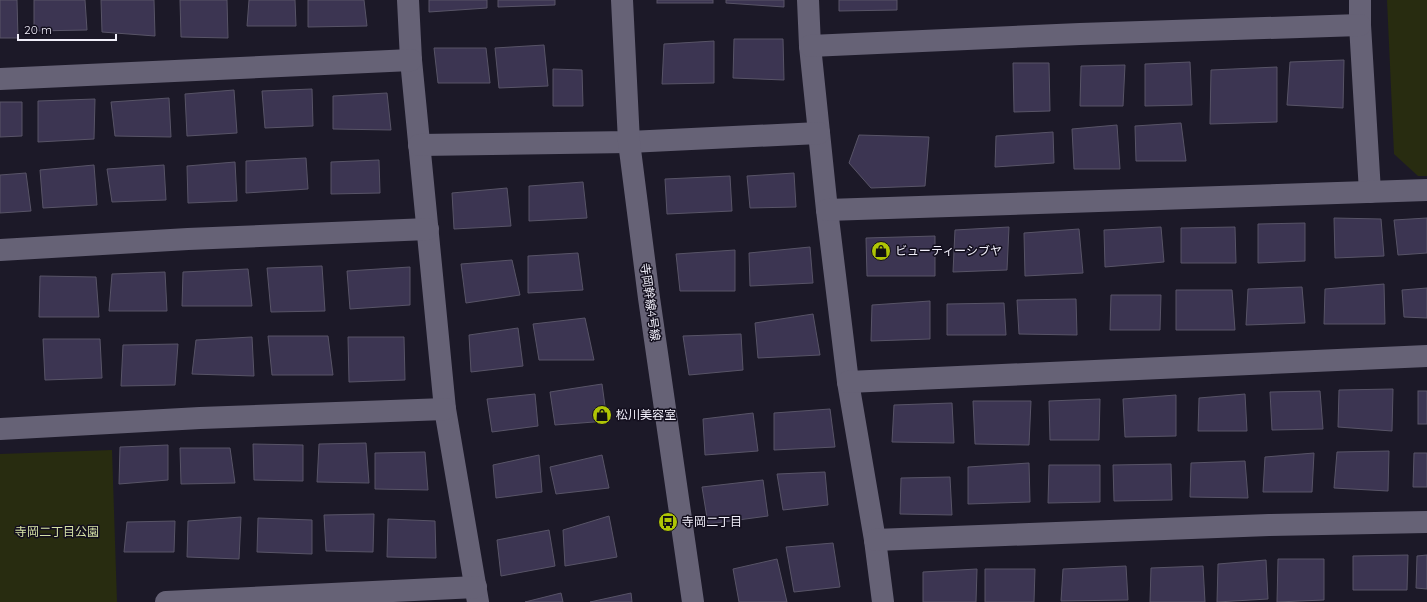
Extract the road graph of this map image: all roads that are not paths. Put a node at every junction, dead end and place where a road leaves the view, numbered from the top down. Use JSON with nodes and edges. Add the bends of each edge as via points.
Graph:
{"nodes":[{"id":1,"x":408,"y":0,"type":"edge"},
{"id":2,"x":622,"y":0,"type":"edge"},
{"id":3,"x":808,"y":0,"type":"edge"},
{"id":4,"x":1360,"y":0,"type":"edge"},
{"id":5,"x":1360,"y":25,"type":"junction"},
{"id":6,"x":810,"y":46,"type":"junction"},
{"id":7,"x":411,"y":60,"type":"junction"},
{"id":8,"x":0,"y":79,"type":"edge"},
{"id":9,"x":819,"y":133,"type":"junction"},
{"id":10,"x":629,"y":142,"type":"junction"},
{"id":11,"x":419,"y":145,"type":"junction"},
{"id":12,"x":1427,"y":190,"type":"edge"},
{"id":13,"x":1370,"y":192,"type":"junction"},
{"id":14,"x":827,"y":210,"type":"junction"},
{"id":15,"x":428,"y":229,"type":"junction"},
{"id":16,"x":0,"y":250,"type":"edge"},
{"id":17,"x":1427,"y":356,"type":"edge"},
{"id":18,"x":848,"y":382,"type":"junction"},
{"id":19,"x":445,"y":409,"type":"junction"},
{"id":20,"x":0,"y":429,"type":"edge"},
{"id":21,"x":1427,"y":522,"type":"edge"},
{"id":22,"x":876,"y":540,"type":"junction"},
{"id":23,"x":477,"y":595,"type":"edge"},
{"id":24,"x":166,"y":602,"type":"edge"},
{"id":25,"x":693,"y":602,"type":"edge"},
{"id":26,"x":883,"y":602,"type":"edge"}],
"edges":[{"from":1,"to":7,"type":"street"},
{"from":2,"to":10,"type":"street","name":"寺岡幹線4号線"},
{"from":3,"to":6,"type":"street"},
{"from":4,"to":5,"type":"street"},
{"from":5,"to":6,"type":"street"},
{"from":5,"to":13,"type":"street"},
{"from":6,"to":9,"type":"street"},
{"from":7,"to":8,"type":"street"},
{"from":7,"to":11,"type":"street"},
{"from":9,"to":10,"type":"street"},
{"from":9,"to":14,"type":"street"},
{"from":10,"to":11,"type":"street"},
{"from":10,"to":25,"type":"street","name":"寺岡幹線4号線"},
{"from":11,"to":15,"type":"street"},
{"from":12,"to":13,"type":"street"},
{"from":13,"to":14,"type":"street"},
{"from":14,"to":18,"type":"street"},
{"from":15,"to":16,"type":"street"},
{"from":15,"to":19,"type":"street"},
{"from":17,"to":18,"type":"street"},
{"from":18,"to":22,"type":"street"},
{"from":19,"to":20,"type":"street","via":[[200,418]]},
{"from":19,"to":23,"type":"street"},
{"from":21,"to":22,"type":"street","via":[[1270,525]]},
{"from":22,"to":26,"type":"street"},
{"from":23,"to":24,"type":"street"}]}
